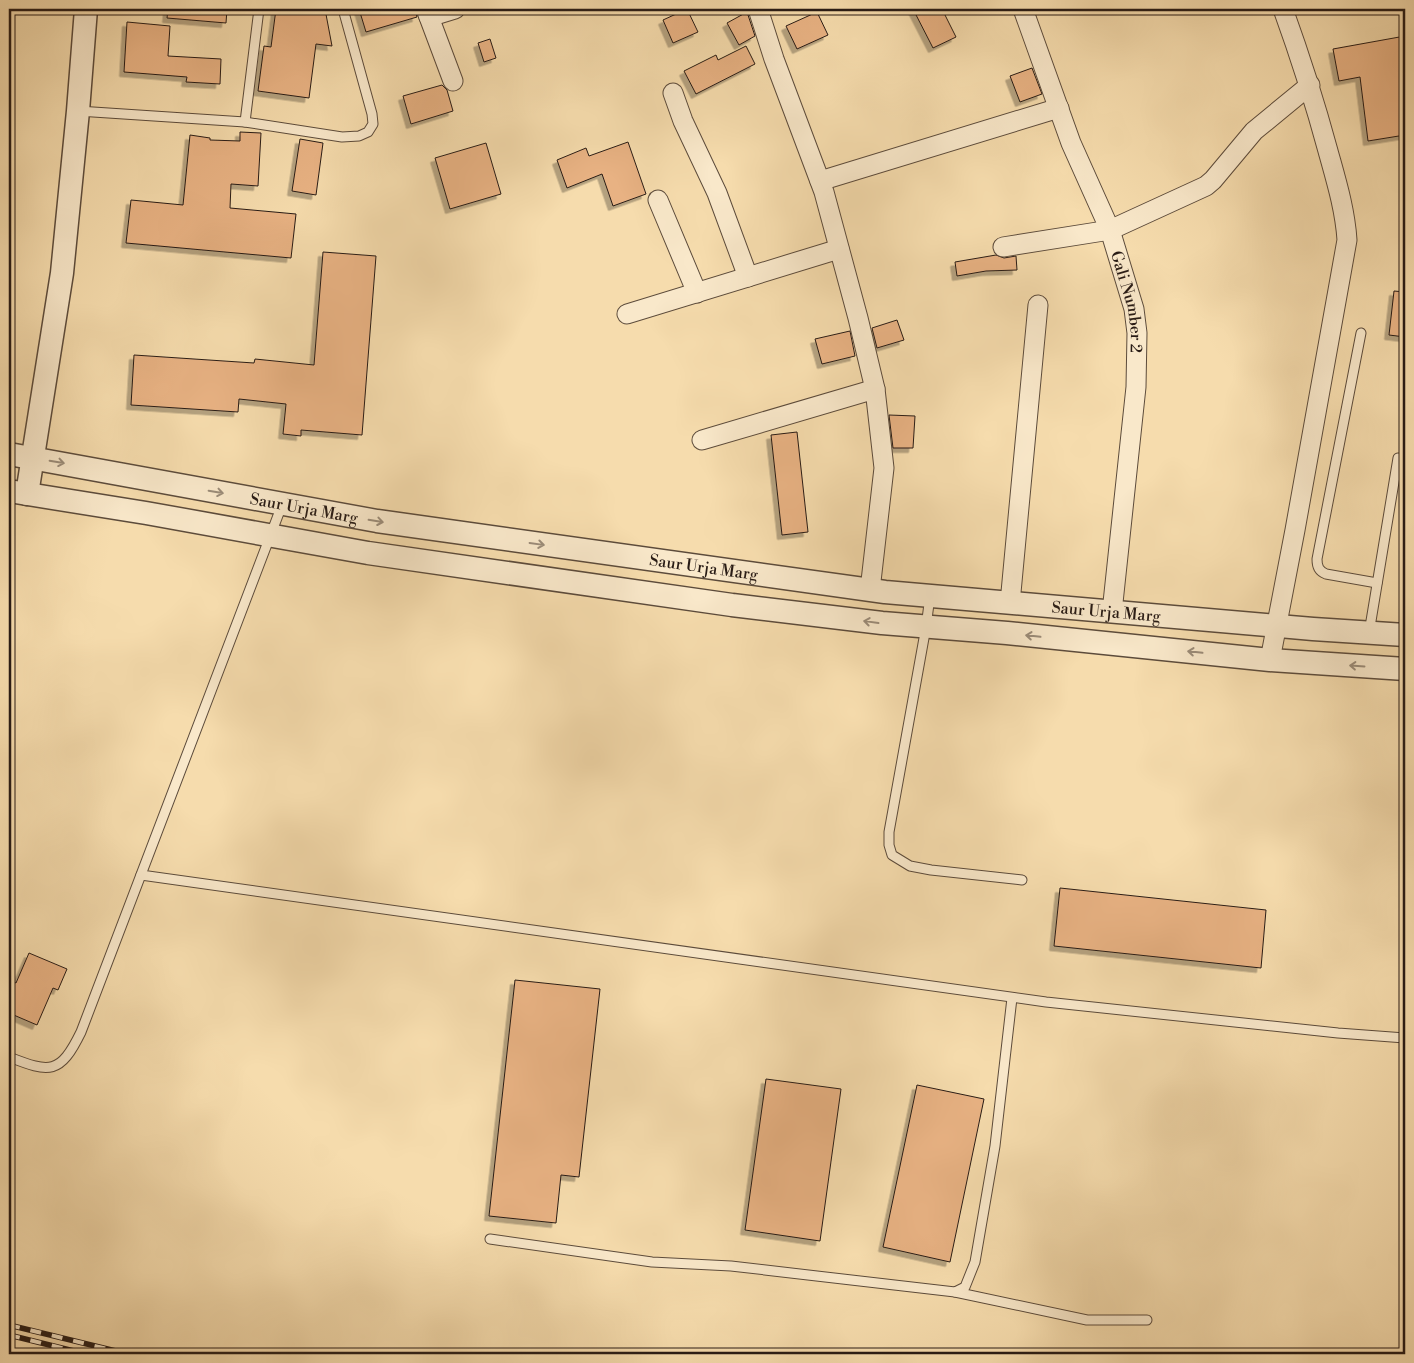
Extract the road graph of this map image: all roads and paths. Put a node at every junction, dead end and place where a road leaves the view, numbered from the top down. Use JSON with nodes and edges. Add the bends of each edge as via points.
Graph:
{"nodes":[{"id":1,"x":86,"y":9,"type":"edge"},
{"id":2,"x":259,"y":9,"type":"edge"},
{"id":3,"x":343,"y":9,"type":"edge"},
{"id":4,"x":455,"y":9,"type":"edge"},
{"id":5,"x":758,"y":9,"type":"edge"},
{"id":6,"x":1022,"y":9,"type":"edge"},
{"id":7,"x":1283,"y":9,"type":"edge"},
{"id":8,"x":428,"y":13,"type":"edge"},
{"id":9,"x":452,"y":81,"type":"dead end"},
{"id":10,"x":1310,"y":86,"type":"junction"},
{"id":11,"x":673,"y":93,"type":"dead end"},
{"id":12,"x":1058,"y":108,"type":"junction"},
{"id":13,"x":78,"y":111,"type":"junction"},
{"id":14,"x":245,"y":122,"type":"junction"},
{"id":15,"x":820,"y":182,"type":"junction"},
{"id":16,"x":658,"y":200,"type":"dead end"},
{"id":17,"x":1110,"y":230,"type":"junction"},
{"id":18,"x":1003,"y":247,"type":"dead end"},
{"id":19,"x":839,"y":249,"type":"junction"},
{"id":20,"x":748,"y":277,"type":"junction"},
{"id":21,"x":697,"y":293,"type":"junction"},
{"id":22,"x":1038,"y":305,"type":"dead end"},
{"id":23,"x":627,"y":314,"type":"dead end"},
{"id":24,"x":1361,"y":333,"type":"dead end"},
{"id":25,"x":875,"y":389,"type":"junction"},
{"id":26,"x":702,"y":440,"type":"dead end"},
{"id":27,"x":9,"y":454,"type":"edge"},
{"id":28,"x":32,"y":458,"type":"junction"},
{"id":29,"x":1398,"y":458,"type":"dead end"},
{"id":30,"x":18,"y":493,"type":"edge"},
{"id":31,"x":282,"y":504,"type":"junction"},
{"id":32,"x":271,"y":535,"type":"junction"},
{"id":33,"x":673,"y":563,"type":"junction"},
{"id":34,"x":1377,"y":583,"type":"junction"},
{"id":35,"x":870,"y":590,"type":"junction"},
{"id":36,"x":671,"y":596,"type":"junction"},
{"id":37,"x":930,"y":596,"type":"junction"},
{"id":38,"x":1010,"y":603,"type":"junction"},
{"id":39,"x":1112,"y":612,"type":"junction"},
{"id":40,"x":1277,"y":626,"type":"junction"},
{"id":41,"x":926,"y":627,"type":"junction"},
{"id":42,"x":1369,"y":633,"type":"junction"},
{"id":43,"x":1405,"y":635,"type":"edge"},
{"id":44,"x":1270,"y":660,"type":"junction"},
{"id":45,"x":1405,"y":669,"type":"edge"},
{"id":46,"x":141,"y":875,"type":"junction"},
{"id":47,"x":1022,"y":880,"type":"dead end"},
{"id":48,"x":1012,"y":998,"type":"junction"},
{"id":49,"x":1405,"y":1038,"type":"edge"},
{"id":50,"x":9,"y":1057,"type":"edge"},
{"id":51,"x":490,"y":1239,"type":"dead end"},
{"id":52,"x":955,"y":1292,"type":"junction"},
{"id":53,"x":1147,"y":1320,"type":"dead end"}],
"edges":[{"from":1,"to":13,"type":"street"},
{"from":2,"to":14,"type":"lane"},
{"from":3,"to":14,"type":"lane","via":[[372,114],[373,124],[368,132],[342,137]]},
{"from":4,"to":8,"type":"street"},
{"from":5,"to":15,"type":"street"},
{"from":6,"to":12,"type":"street","name":"Gali Number 2"},
{"from":7,"to":10,"type":"street"},
{"from":8,"to":9,"type":"street"},
{"from":10,"to":17,"type":"street","via":[[1254,131],[1206,186]]},
{"from":10,"to":40,"type":"street","via":[[1346,219],[1347,240]]},
{"from":11,"to":20,"type":"street","via":[[717,193]]},
{"from":12,"to":15,"type":"street"},
{"from":12,"to":17,"type":"street","name":"Gali Number 2"},
{"from":13,"to":14,"type":"lane"},
{"from":13,"to":28,"type":"street","via":[[62,273]]},
{"from":15,"to":19,"type":"street"},
{"from":16,"to":21,"type":"street"},
{"from":17,"to":18,"type":"street"},
{"from":17,"to":39,"type":"street","name":"Gali Number 2","via":[[1130,294],[1137,333],[1136,387]]},
{"from":19,"to":20,"type":"street"},
{"from":19,"to":25,"type":"street"},
{"from":20,"to":21,"type":"street"},
{"from":21,"to":23,"type":"street"},
{"from":22,"to":38,"type":"street"},
{"from":24,"to":34,"type":"lane","via":[[1317,566],[1326,574]]},
{"from":25,"to":26,"type":"street"},
{"from":25,"to":35,"type":"street","via":[[884,468]]},
{"from":27,"to":28,"type":"street","name":"Saur Urja Marg"},
{"from":28,"to":30,"type":"street"},
{"from":28,"to":31,"type":"street","name":"Saur Urja Marg","one_way":true},
{"from":29,"to":34,"type":"lane"},
{"from":30,"to":32,"type":"street","name":"Saur Urja Marg"},
{"from":31,"to":32,"type":"lane"},
{"from":31,"to":33,"type":"street","name":"Saur Urja Marg","one_way":true,"via":[[377,522]]},
{"from":32,"to":36,"type":"street","name":"Saur Urja Marg"},
{"from":32,"to":46,"type":"lane"},
{"from":33,"to":35,"type":"street","name":"Saur Urja Marg"},
{"from":33,"to":36,"type":"street"},
{"from":34,"to":42,"type":"lane"},
{"from":35,"to":37,"type":"street","name":"Saur Urja Marg"},
{"from":41,"to":36,"type":"street","name":"Saur Urja Marg","one_way":true},
{"from":37,"to":38,"type":"street","name":"Saur Urja Marg"},
{"from":37,"to":41,"type":"lane"},
{"from":38,"to":39,"type":"street","name":"Saur Urja Marg"},
{"from":39,"to":40,"type":"street","name":"Saur Urja Marg"},
{"from":40,"to":42,"type":"street","name":"Saur Urja Marg"},
{"from":40,"to":44,"type":"street"},
{"from":44,"to":41,"type":"street","name":"Saur Urja Marg","one_way":true},
{"from":41,"to":47,"type":"lane","via":[[889,832],[892,855],[910,866]]},
{"from":42,"to":43,"type":"street","name":"Saur Urja Marg"},
{"from":45,"to":44,"type":"street","name":"Saur Urja Marg","one_way":true},
{"from":46,"to":48,"type":"lane"},
{"from":46,"to":50,"type":"lane","via":[[72,1051],[63,1062],[48,1069]]},
{"from":48,"to":49,"type":"lane"},
{"from":48,"to":52,"type":"lane","via":[[995,1146],[975,1262],[965,1287]]},
{"from":51,"to":52,"type":"lane","via":[[652,1262],[731,1266]]},
{"from":52,"to":53,"type":"lane","via":[[1087,1320]]}]}
